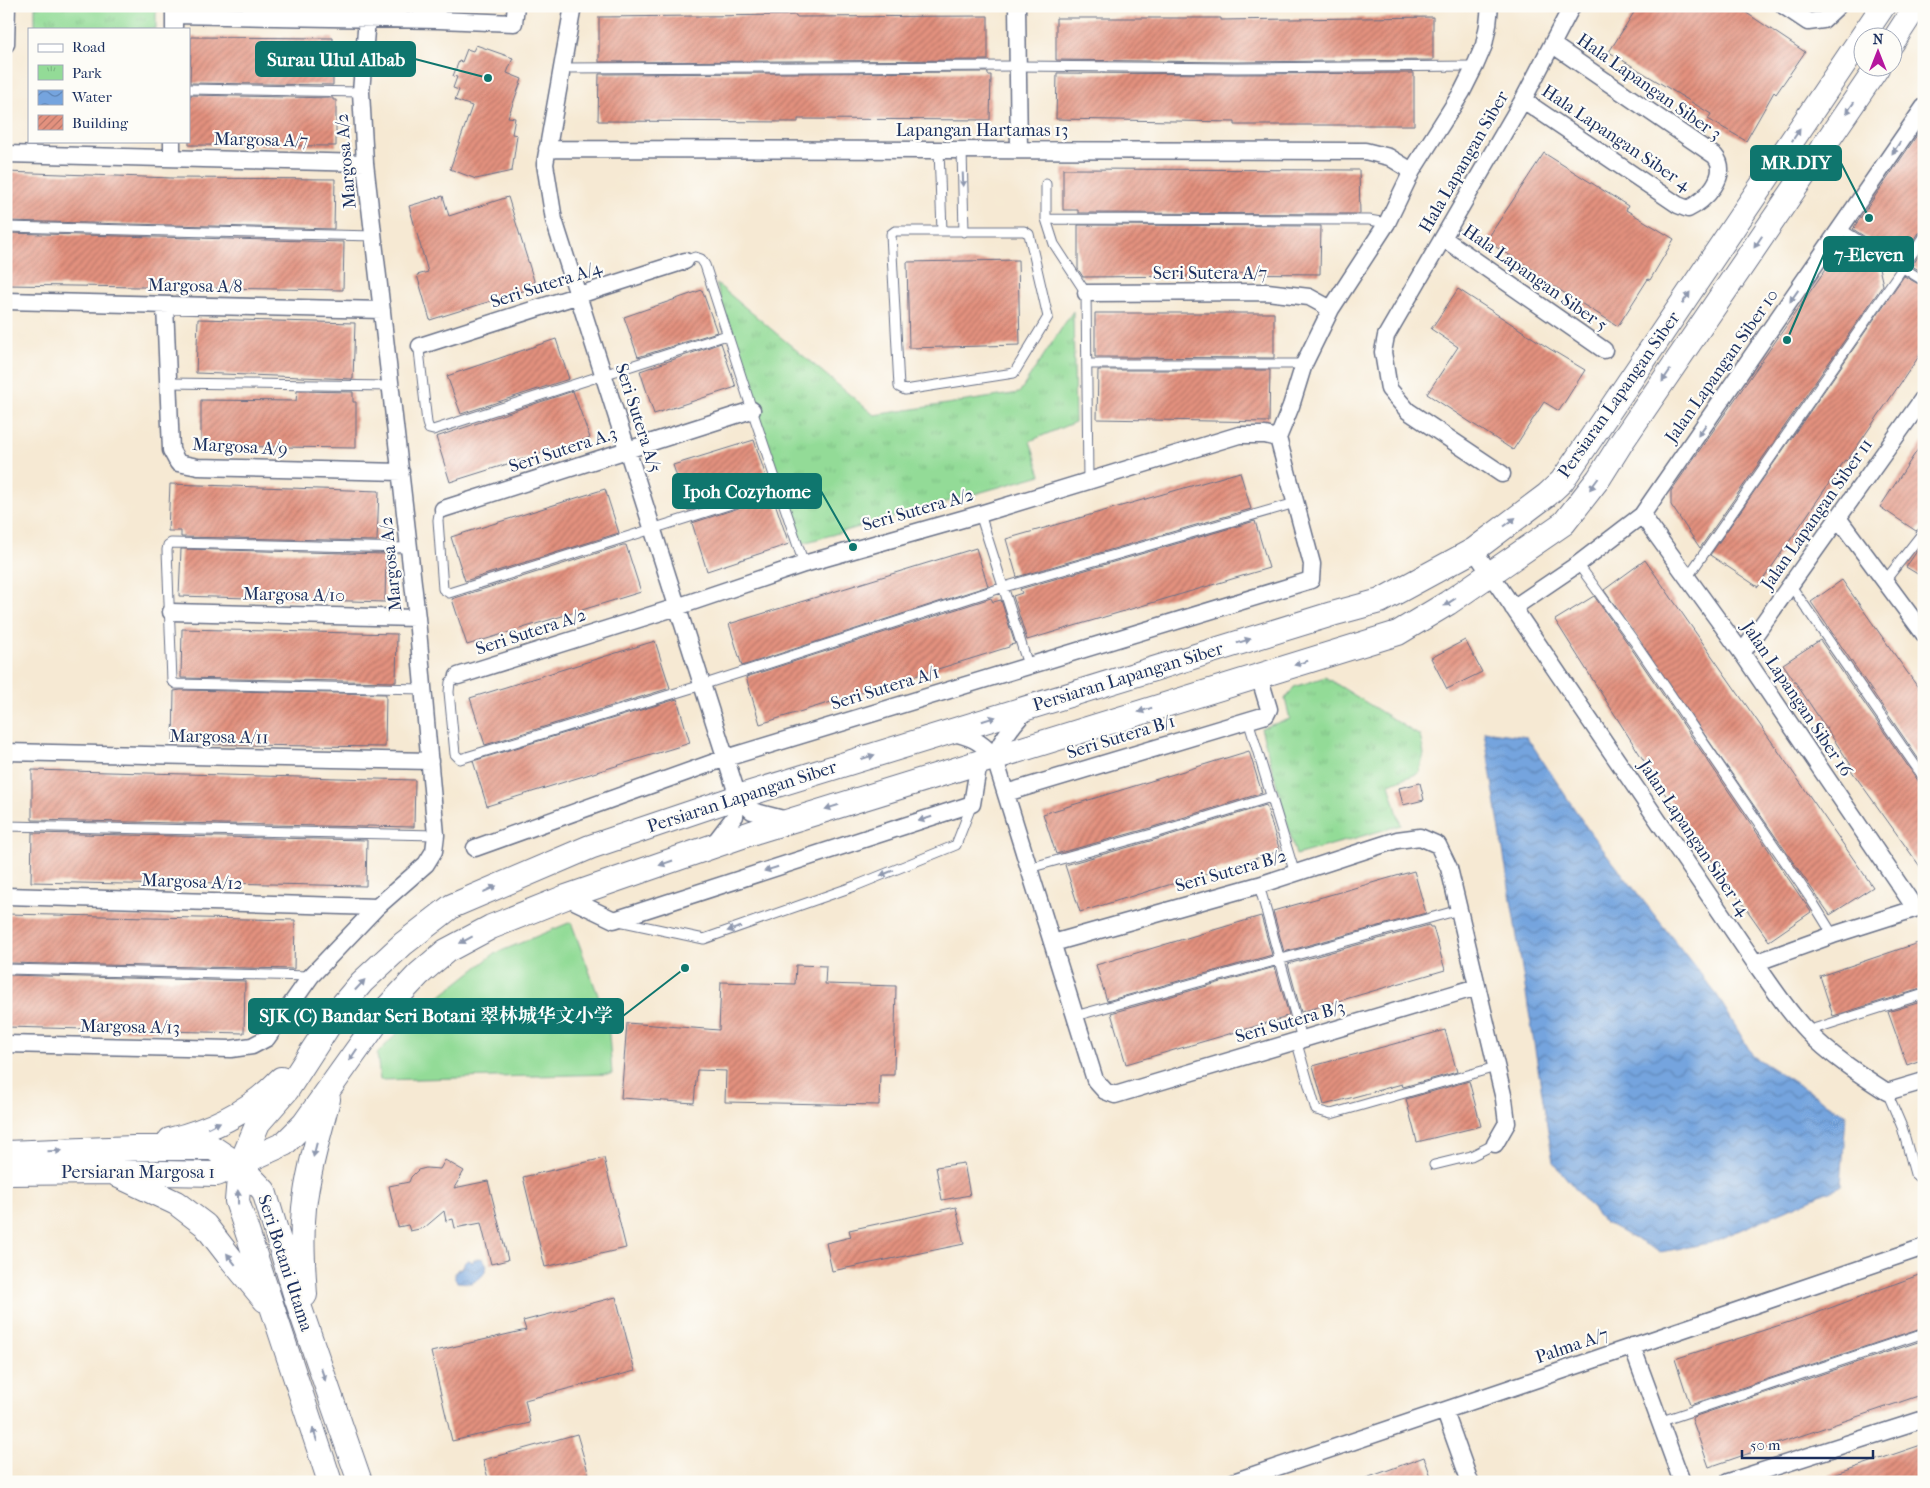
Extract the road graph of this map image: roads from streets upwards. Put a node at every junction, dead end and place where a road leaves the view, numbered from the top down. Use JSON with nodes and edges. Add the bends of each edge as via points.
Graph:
{"nodes":[{"id":1,"x":516,"y":6,"type":"edge"},
{"id":2,"x":573,"y":6,"type":"edge"},
{"id":3,"x":1017,"y":6,"type":"edge"},
{"id":4,"x":1572,"y":6,"type":"edge"},
{"id":5,"x":1784,"y":6,"type":"edge"},
{"id":6,"x":1838,"y":6,"type":"edge"},
{"id":7,"x":1882,"y":6,"type":"edge"},
{"id":8,"x":1916,"y":6,"type":"edge"},
{"id":9,"x":1488,"y":7,"type":"edge"},
{"id":10,"x":7,"y":11,"type":"edge"},
{"id":11,"x":367,"y":12,"type":"edge"},
{"id":12,"x":440,"y":13,"type":"edge"},
{"id":13,"x":174,"y":16,"type":"edge"},
{"id":14,"x":1902,"y":28,"type":"edge"},
{"id":15,"x":6,"y":44,"type":"edge"},
{"id":16,"x":1553,"y":44,"type":"junction"},
{"id":17,"x":1870,"y":78,"type":"edge"},
{"id":18,"x":1523,"y":100,"type":"junction"},
{"id":19,"x":1924,"y":107,"type":"edge"},
{"id":20,"x":172,"y":142,"type":"edge"},
{"id":21,"x":1019,"y":150,"type":"junction"},
{"id":22,"x":6,"y":154,"type":"edge"},
{"id":23,"x":546,"y":156,"type":"junction"},
{"id":24,"x":172,"y":158,"type":"junction"},
{"id":25,"x":364,"y":163,"type":"junction"},
{"id":26,"x":1412,"y":171,"type":"junction"},
{"id":27,"x":1710,"y":191,"type":"joint"},
{"id":28,"x":1443,"y":238,"type":"junction"},
{"id":29,"x":685,"y":261,"type":"road end"},
{"id":30,"x":1086,"y":293,"type":"road end"},
{"id":31,"x":578,"y":296,"type":"junction"},
{"id":32,"x":6,"y":301,"type":"edge"},
{"id":33,"x":165,"y":305,"type":"junction"},
{"id":34,"x":1332,"y":309,"type":"junction"},
{"id":35,"x":382,"y":310,"type":"junction"},
{"id":36,"x":420,"y":346,"type":"road end"},
{"id":37,"x":1604,"y":350,"type":"dead end"},
{"id":38,"x":1924,"y":398,"type":"edge"},
{"id":39,"x":752,"y":410,"type":"road end"},
{"id":40,"x":1278,"y":438,"type":"junction"},
{"id":41,"x":627,"y":450,"type":"junction"},
{"id":42,"x":401,"y":472,"type":"junction"},
{"id":43,"x":1502,"y":474,"type":"dead end"},
{"id":44,"x":443,"y":509,"type":"road end"},
{"id":45,"x":1642,"y":515,"type":"junction"},
{"id":46,"x":1838,"y":518,"type":"junction"},
{"id":47,"x":1474,"y":550,"type":"junction"},
{"id":48,"x":1490,"y":575,"type":"junction"},
{"id":49,"x":677,"y":607,"type":"junction"},
{"id":50,"x":1513,"y":608,"type":"junction"},
{"id":51,"x":171,"y":612,"type":"road end"},
{"id":52,"x":417,"y":618,"type":"junction"},
{"id":53,"x":1924,"y":634,"type":"edge"},
{"id":54,"x":1742,"y":653,"type":"junction"},
{"id":55,"x":458,"y":676,"type":"road end"},
{"id":56,"x":1259,"y":676,"type":"junction"},
{"id":57,"x":1030,"y":707,"type":"junction"},
{"id":58,"x":948,"y":732,"type":"junction"},
{"id":59,"x":6,"y":752,"type":"edge"},
{"id":60,"x":726,"y":758,"type":"junction"},
{"id":61,"x":986,"y":759,"type":"junction"},
{"id":62,"x":430,"y":761,"type":"junction"},
{"id":63,"x":1006,"y":792,"type":"junction"},
{"id":64,"x":738,"y":797,"type":"junction"},
{"id":65,"x":789,"y":821,"type":"junction"},
{"id":66,"x":712,"y":846,"type":"junction"},
{"id":67,"x":475,"y":848,"type":"dead end"},
{"id":68,"x":6,"y":896,"type":"edge"},
{"id":69,"x":566,"y":897,"type":"junction"},
{"id":70,"x":377,"y":907,"type":"junction"},
{"id":71,"x":1920,"y":907,"type":"edge"},
{"id":72,"x":1053,"y":943,"type":"junction"},
{"id":73,"x":1755,"y":963,"type":"junction"},
{"id":74,"x":1477,"y":987,"type":"junction"},
{"id":75,"x":321,"y":1038,"type":"junction"},
{"id":76,"x":6,"y":1044,"type":"edge"},
{"id":77,"x":252,"y":1046,"type":"joint"},
{"id":78,"x":1924,"y":1081,"type":"edge"},
{"id":79,"x":332,"y":1086,"type":"junction"},
{"id":80,"x":1495,"y":1144,"type":"road end"},
{"id":81,"x":134,"y":1148,"type":"junction"},
{"id":82,"x":6,"y":1153,"type":"edge"},
{"id":83,"x":240,"y":1166,"type":"junction"},
{"id":84,"x":110,"y":1172,"type":"junction"},
{"id":85,"x":6,"y":1173,"type":"edge"},
{"id":86,"x":1924,"y":1247,"type":"edge"},
{"id":87,"x":273,"y":1310,"type":"junction"},
{"id":88,"x":307,"y":1328,"type":"junction"},
{"id":89,"x":1632,"y":1346,"type":"junction"},
{"id":90,"x":1445,"y":1412,"type":"junction"},
{"id":91,"x":1924,"y":1419,"type":"edge"},
{"id":92,"x":330,"y":1482,"type":"edge"},
{"id":93,"x":360,"y":1482,"type":"edge"},
{"id":94,"x":1233,"y":1482,"type":"edge"},
{"id":95,"x":1470,"y":1482,"type":"edge"},
{"id":96,"x":1682,"y":1482,"type":"edge"},
{"id":97,"x":1728,"y":1482,"type":"edge"}],
"edges":[{"from":1,"to":12,"type":"street","via":[[514,23]]},
{"from":2,"to":23,"type":"street","name":"Seri Sutera A/5"},
{"from":3,"to":21,"type":"street"},
{"from":4,"to":16,"type":"street","name":"Hala Lapangan Siber"},
{"from":5,"to":6,"type":"street","via":[[1808,22],[1823,20]]},
{"from":47,"to":7,"type":"main road","name":"Persiaran Lapangan Siber","one_way":true,"via":[[1562,481]]},
{"from":8,"to":14,"type":"main road"},
{"from":9,"to":26,"type":"street","via":[[1485,39],[1475,66]]},
{"from":10,"to":15,"type":"street"},
{"from":11,"to":12,"type":"street"},
{"from":11,"to":13,"type":"street"},
{"from":11,"to":25,"type":"street","name":"Margosa A/2","via":[[361,92]]},
{"from":16,"to":18,"type":"street","name":"Hala Lapangan Siber"},
{"from":16,"to":27,"type":"street","name":"Hala Lapangan Siber 3","via":[[1715,156],[1721,168]]},
{"from":17,"to":48,"type":"main road","name":"Persiaran Lapangan Siber","one_way":true,"via":[[1599,478],[1564,523]]},
{"from":18,"to":27,"type":"street","name":"Hala Lapangan Siber 4","via":[[1678,205],[1688,209]]},
{"from":18,"to":28,"type":"street","name":"Hala Lapangan Siber"},
{"from":19,"to":45,"type":"street","name":"Jalan Lapangan Siber 10","one_way":true},
{"from":20,"to":24,"type":"street"},
{"from":21,"to":23,"type":"street","name":"Lapangan Hartamas 13"},
{"from":21,"to":26,"type":"street","name":"Lapangan Hartamas 13","via":[[1365,151],[1389,157]]},
{"from":22,"to":24,"type":"street","name":"Margosa A/7"},
{"from":23,"to":31,"type":"street","name":"Seri Sutera A/5","via":[[554,220]]},
{"from":24,"to":25,"type":"street","name":"Margosa A/7"},
{"from":25,"to":35,"type":"street","name":"Margosa A/2"},
{"from":26,"to":34,"type":"street","via":[[1387,223]]},
{"from":28,"to":37,"type":"street","name":"Hala Lapangan Siber 5"},
{"from":28,"to":43,"type":"street","name":"Hala Lapangan Siber","via":[[1386,336],[1383,352],[1389,389],[1408,411]]},
{"from":29,"to":31,"type":"street","name":"Seri Sutera A/4"},
{"from":30,"to":34,"type":"street","name":"Seri Sutera A/7","via":[[1267,292],[1309,297]]},
{"from":31,"to":36,"type":"street","name":"Seri Sutera A/4"},
{"from":31,"to":41,"type":"street","name":"Seri Sutera A/5"},
{"from":32,"to":33,"type":"street","name":"Margosa A/8"},
{"from":33,"to":35,"type":"street","name":"Margosa A/8"},
{"from":33,"to":42,"type":"street","name":"Margosa A/9","via":[[171,450],[178,463],[198,467]]},
{"from":34,"to":40,"type":"street","via":[[1304,364]]},
{"from":35,"to":42,"type":"street","name":"Margosa A/2"},
{"from":38,"to":46,"type":"street","name":"Jalan Lapangan Siber 11"},
{"from":39,"to":41,"type":"street","name":"Seri Sutera A.3"},
{"from":40,"to":49,"type":"street","name":"Seri Sutera A/2","via":[[1239,435],[804,564]]},
{"from":40,"to":60,"type":"street","name":"Seri Sutera A/1","via":[[1312,564],[1311,580]]},
{"from":41,"to":44,"type":"street","name":"Seri Sutera A.3"},
{"from":41,"to":49,"type":"street","name":"Seri Sutera A/5"},
{"from":42,"to":52,"type":"street","name":"Margosa A/2"},
{"from":45,"to":50,"type":"street","name":"Jalan Lapangan Siber 10"},
{"from":45,"to":54,"type":"street","name":"Jalan Lapangan Siber 16"},
{"from":46,"to":53,"type":"street"},
{"from":46,"to":54,"type":"street","name":"Jalan Lapangan Siber 11"},
{"from":47,"to":48,"type":"street","name":"Jalan Lapangan Siber 14"},
{"from":57,"to":47,"type":"main road","name":"Persiaran Lapangan Siber","one_way":true,"via":[[1380,602]]},
{"from":48,"to":50,"type":"street","name":"Jalan Lapangan Siber 14"},
{"from":48,"to":56,"type":"main road","name":"Persiaran Lapangan Siber","one_way":true,"via":[[1398,633]]},
{"from":49,"to":55,"type":"street","name":"Seri Sutera A/2"},
{"from":49,"to":60,"type":"street","name":"Seri Sutera A/5"},
{"from":50,"to":73,"type":"street","name":"Jalan Lapangan Siber 14"},
{"from":51,"to":52,"type":"street","name":"Margosa A/10"},
{"from":52,"to":62,"type":"street","name":"Margosa A/2"},
{"from":54,"to":71,"type":"street","name":"Jalan Lapangan Siber 16"},
{"from":56,"to":61,"type":"main road","name":"Persiaran Lapangan Siber","one_way":true},
{"from":56,"to":63,"type":"street","name":"Seri Sutera B/1","via":[[1269,709],[1266,715]]},
{"from":58,"to":57,"type":"main road","name":"Persiaran Lapangan Siber","one_way":true},
{"from":57,"to":61,"type":"street","via":[[1014,722]]},
{"from":58,"to":61,"type":"street","via":[[981,743]]},
{"from":64,"to":58,"type":"main road","name":"Persiaran Lapangan Siber","one_way":true},
{"from":59,"to":62,"type":"street","name":"Margosa A/11"},
{"from":60,"to":64,"type":"street","name":"Seri Sutera A/5"},
{"from":60,"to":67,"type":"street","name":"Seri Sutera A/1"},
{"from":61,"to":63,"type":"street"},
{"from":61,"to":65,"type":"main road","name":"Persiaran Lapangan Siber","one_way":true},
{"from":61,"to":69,"type":"street","one_way":true,"via":[[972,804],[614,920]]},
{"from":62,"to":70,"type":"street","name":"Margosa A/2","via":[[436,835],[434,851],[426,864]]},
{"from":63,"to":72,"type":"street"},
{"from":64,"to":65,"type":"street","via":[[752,812]]},
{"from":64,"to":66,"type":"street","via":[[735,816]]},
{"from":75,"to":64,"type":"main road","name":"Persiaran Lapangan Siber","one_way":true,"via":[[362,982],[403,944],[452,906],[590,847]]},
{"from":65,"to":66,"type":"main road","name":"Persiaran Lapangan Siber"},
{"from":66,"to":69,"type":"main road","name":"Persiaran Lapangan Siber","one_way":true},
{"from":68,"to":70,"type":"street","name":"Margosa A/12"},
{"from":69,"to":79,"type":"main road","name":"Persiaran Lapangan Siber","one_way":true,"via":[[491,926],[446,951],[387,1008]]},
{"from":70,"to":77,"type":"street","name":"Margosa A/2","via":[[311,976],[268,1038]]},
{"from":71,"to":73,"type":"street"},
{"from":72,"to":74,"type":"street","name":"Seri Sutera B/3","via":[[1095,1080],[1115,1096]]},
{"from":72,"to":74,"type":"street","name":"Seri Sutera B/2","via":[[1259,885],[1397,840],[1420,837],[1438,845],[1449,868]]},
{"from":73,"to":78,"type":"street","name":"Jalan Lapangan Siber 14","via":[[1807,1031],[1844,1064],[1886,1092]]},
{"from":74,"to":80,"type":"street","via":[[1504,1099],[1506,1123]]},
{"from":81,"to":75,"type":"main road","one_way":true,"via":[[197,1133],[238,1114],[276,1085]]},
{"from":75,"to":83,"type":"main road","name":"Persiaran Lapangan Siber","via":[[287,1090],[258,1124]]},
{"from":76,"to":77,"type":"street","name":"Margosa A/13","via":[[231,1050]]},
{"from":79,"to":83,"type":"main road","name":"Persiaran Lapangan Siber","via":[[304,1124],[284,1144]]},
{"from":79,"to":88,"type":"main road","one_way":true,"via":[[313,1157],[304,1207],[302,1250]]},
{"from":82,"to":81,"type":"main road","name":"Persiaran Margosa 1","one_way":true},
{"from":81,"to":83,"type":"main road","name":"Persiaran Margosa 1","via":[[213,1148]]},
{"from":83,"to":84,"type":"main road","name":"Persiaran Margosa 1","via":[[217,1174]]},
{"from":87,"to":83,"type":"main road","name":"Seri Botani Utama","one_way":true,"via":[[237,1201]]},
{"from":83,"to":88,"type":"main road","name":"Seri Botani Utama","via":[[264,1191]]},
{"from":84,"to":85,"type":"main road","name":"Persiaran Margosa 1"},
{"from":87,"to":84,"type":"main road","one_way":true,"via":[[205,1225],[176,1203]]},
{"from":86,"to":89,"type":"street","name":"Palma A/7"},
{"from":92,"to":87,"type":"main road","name":"Seri Botani Utama","one_way":true},
{"from":88,"to":93,"type":"main road","name":"Seri Botani Utama","one_way":true},
{"from":89,"to":90,"type":"street","name":"Palma A/7"},
{"from":89,"to":96,"type":"street"},
{"from":90,"to":94,"type":"street","name":"Palma A/7"},
{"from":90,"to":95,"type":"street"},
{"from":91,"to":97,"type":"street"}]}
